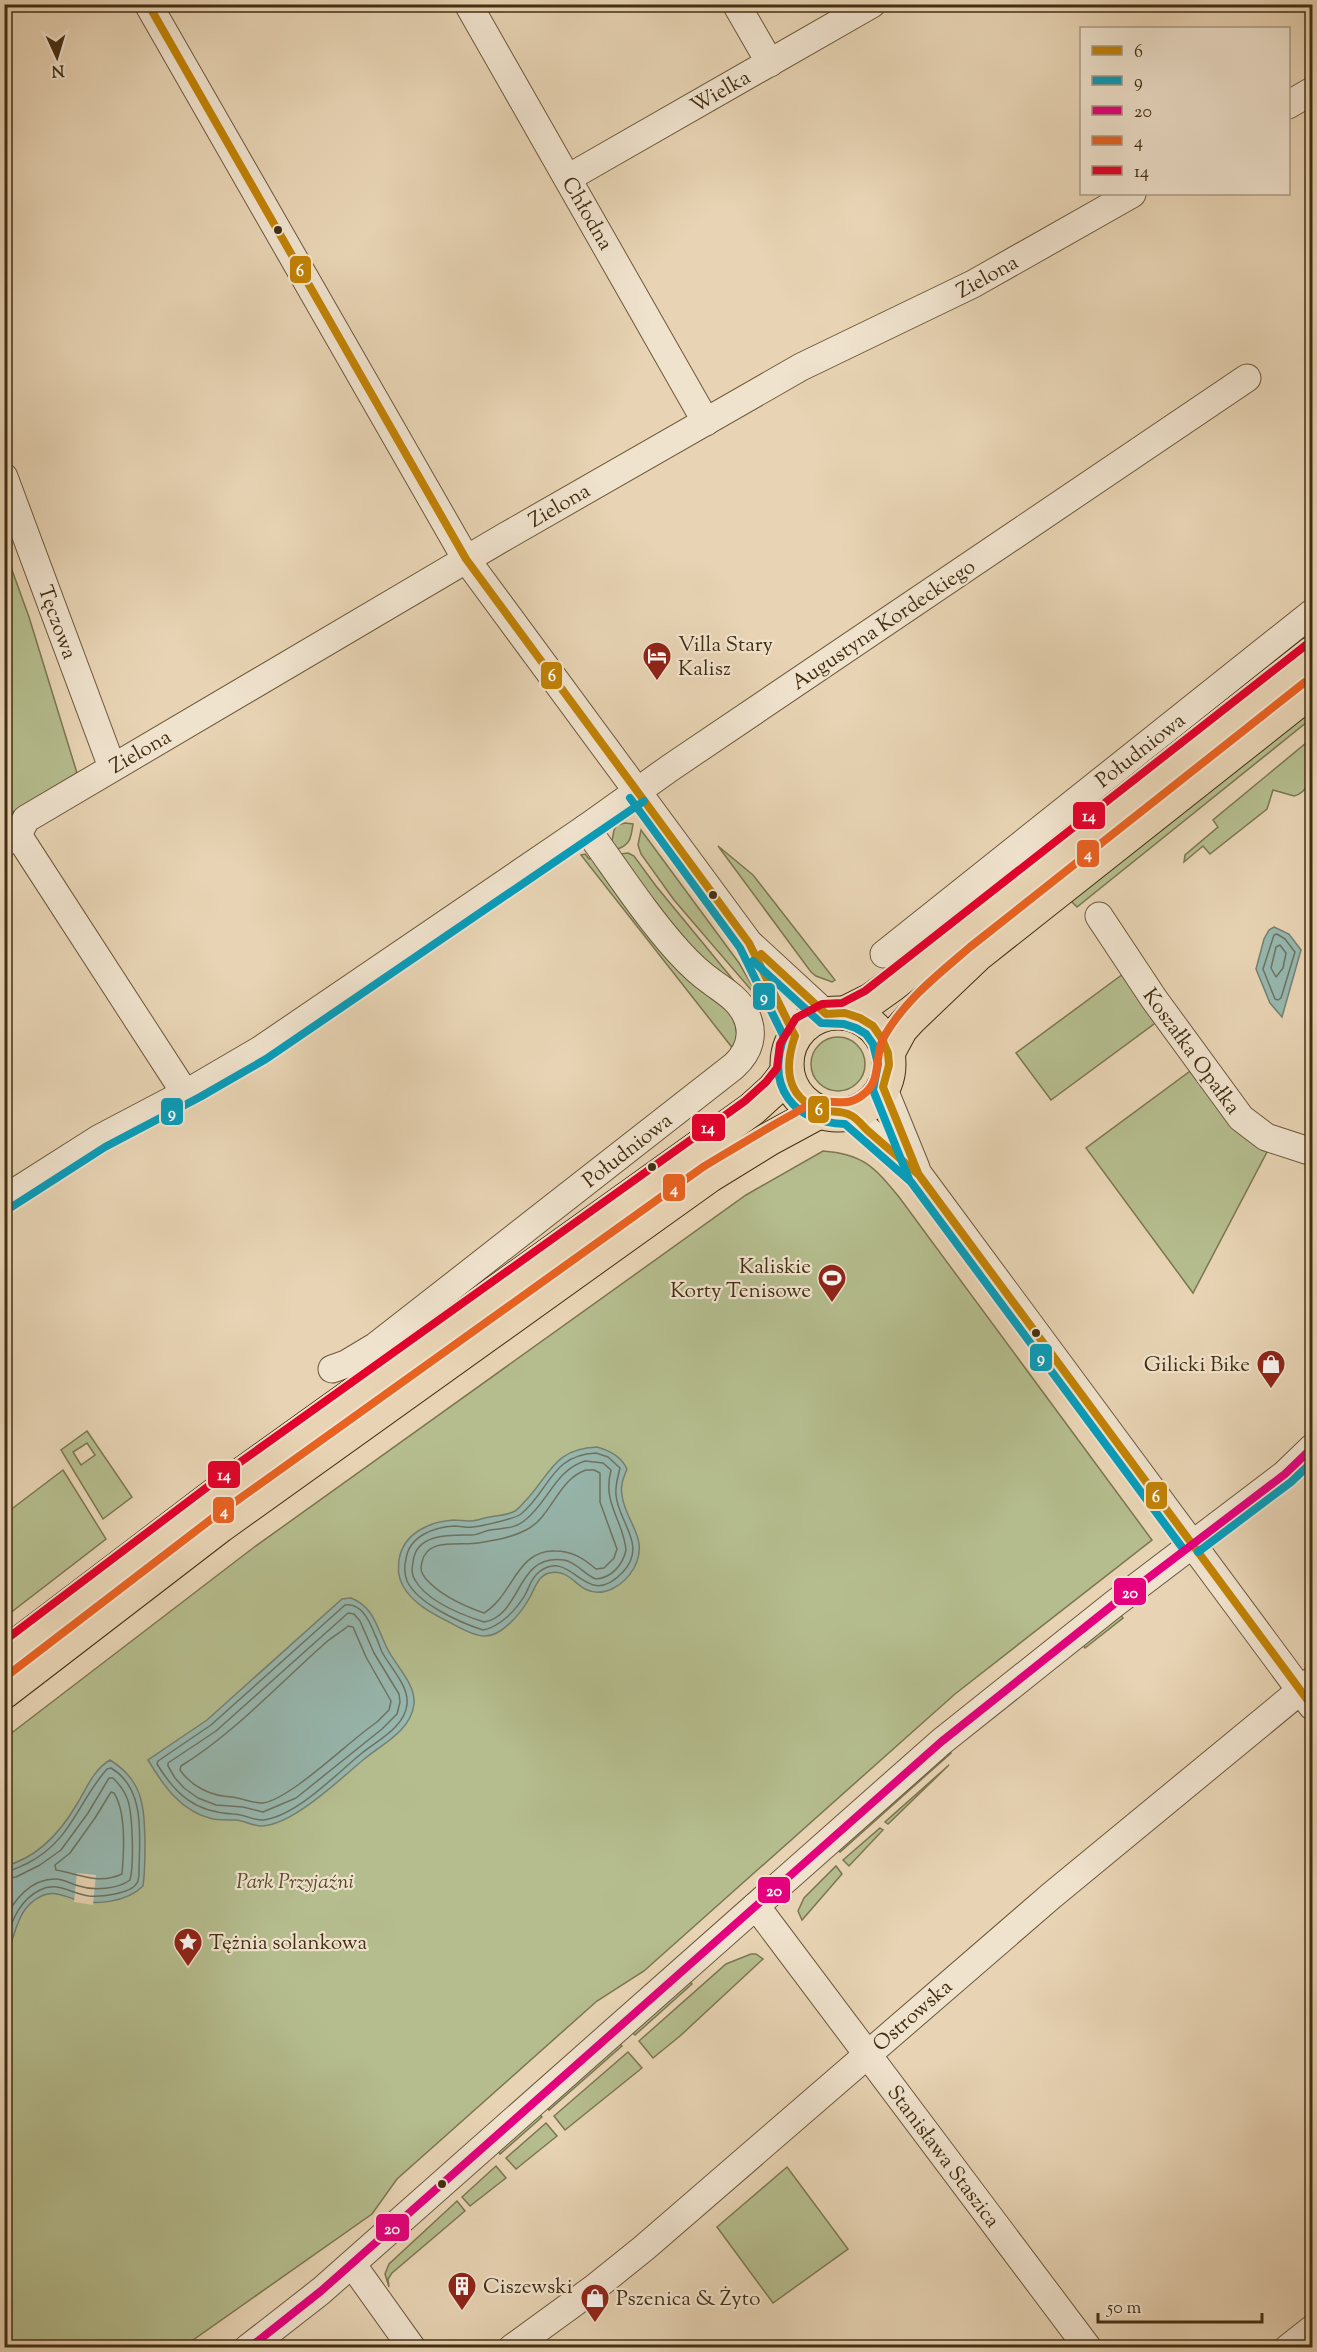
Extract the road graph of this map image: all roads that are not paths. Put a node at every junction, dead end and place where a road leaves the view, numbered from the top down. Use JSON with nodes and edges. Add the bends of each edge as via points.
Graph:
{"nodes":[{"id":1,"x":148,"y":4,"type":"edge"},
{"id":2,"x":468,"y":4,"type":"edge"},
{"id":3,"x":736,"y":4,"type":"edge"},
{"id":4,"x":872,"y":4,"type":"edge"},
{"id":5,"x":770,"y":63,"type":"junction"},
{"id":6,"x":1312,"y":91,"type":"edge"},
{"id":7,"x":1290,"y":104,"type":"edge"},
{"id":8,"x":568,"y":178,"type":"junction"},
{"id":9,"x":1130,"y":195,"type":"edge"},
{"id":10,"x":1247,"y":378,"type":"dead end"},
{"id":11,"x":706,"y":422,"type":"junction"},
{"id":12,"x":4,"y":477,"type":"edge"},
{"id":13,"x":466,"y":559,"type":"junction"},
{"id":14,"x":1312,"y":613,"type":"edge"},
{"id":15,"x":1312,"y":653,"type":"edge"},
{"id":16,"x":1312,"y":690,"type":"edge"},
{"id":17,"x":112,"y":767,"type":"junction"},
{"id":18,"x":638,"y":792,"type":"junction"},
{"id":19,"x":586,"y":828,"type":"junction"},
{"id":20,"x":11,"y":839,"type":"edge"},
{"id":21,"x":1099,"y":916,"type":"dead end"},
{"id":22,"x":749,"y":943,"type":"junction"},
{"id":23,"x":884,"y":954,"type":"dead end"},
{"id":24,"x":835,"y":1014,"type":"junction"},
{"id":25,"x":795,"y":1036,"type":"junction"},
{"id":26,"x":888,"y":1053,"type":"junction"},
{"id":27,"x":787,"y":1072,"type":"junction"},
{"id":28,"x":883,"y":1087,"type":"junction"},
{"id":29,"x":185,"y":1094,"type":"junction"},
{"id":30,"x":834,"y":1113,"type":"junction"},
{"id":31,"x":1312,"y":1152,"type":"edge"},
{"id":32,"x":919,"y":1174,"type":"junction"},
{"id":33,"x":4,"y":1199,"type":"edge"},
{"id":34,"x":332,"y":1369,"type":"dead end"},
{"id":35,"x":1312,"y":1448,"type":"edge"},
{"id":36,"x":1192,"y":1544,"type":"junction"},
{"id":37,"x":4,"y":1655,"type":"edge"},
{"id":38,"x":4,"y":1692,"type":"edge"},
{"id":39,"x":1309,"y":1693,"type":"edge"},
{"id":40,"x":756,"y":1906,"type":"junction"},
{"id":41,"x":867,"y":2054,"type":"junction"},
{"id":42,"x":352,"y":2264,"type":"junction"},
{"id":43,"x":1312,"y":2329,"type":"edge"},
{"id":44,"x":248,"y":2348,"type":"edge"},
{"id":45,"x":412,"y":2348,"type":"edge"},
{"id":46,"x":512,"y":2348,"type":"edge"},
{"id":47,"x":1088,"y":2348,"type":"edge"},
{"id":48,"x":1288,"y":2348,"type":"edge"}],
"edges":[{"from":1,"to":13,"type":"street"},
{"from":2,"to":8,"type":"street","name":"Chłodna"},
{"from":3,"to":5,"type":"street"},
{"from":4,"to":5,"type":"street","name":"Wielka"},
{"from":5,"to":8,"type":"street","name":"Wielka"},
{"from":6,"to":7,"type":"street"},
{"from":8,"to":11,"type":"street","name":"Chłodna"},
{"from":9,"to":11,"type":"street","name":"Zielona","via":[[974,284],[835,349]]},
{"from":10,"to":18,"type":"street","name":"Augustyna Kordeckiego"},
{"from":11,"to":13,"type":"street","name":"Zielona"},
{"from":12,"to":17,"type":"street","name":"Tęczowa"},
{"from":13,"to":17,"type":"street","name":"Zielona"},
{"from":13,"to":18,"type":"street"},
{"from":14,"to":23,"type":"street","name":"Południowa"},
{"from":15,"to":24,"type":"main road","via":[[892,985],[871,1000]]},
{"from":16,"to":26,"type":"main road","via":[[977,955],[910,1019]]},
{"from":17,"to":20,"type":"street","name":"Zielona","via":[[26,819]]},
{"from":18,"to":19,"type":"street","name":"Augustyna Kordeckiego"},
{"from":18,"to":22,"type":"street"},
{"from":19,"to":29,"type":"street","name":"Augustyna Kordeckiego","via":[[260,1050]]},
{"from":19,"to":34,"type":"street","name":"Południowa","via":[[678,951],[738,1002],[750,1026],[748,1049],[734,1066],[419,1314],[360,1357]]},
{"from":20,"to":29,"type":"street"},
{"from":21,"to":31,"type":"street","name":"Koszałka Opałka","via":[[1241,1119],[1266,1137]]},
{"from":22,"to":24,"type":"street"},
{"from":22,"to":25,"type":"street"},
{"from":24,"to":25,"type":"main road","via":[[814,1019]]},
{"from":24,"to":26,"type":"main road","via":[[860,1018],[873,1026]]},
{"from":25,"to":27,"type":"main road"},
{"from":26,"to":28,"type":"main road"},
{"from":27,"to":30,"type":"main road","via":[[798,1096],[807,1105]]},
{"from":27,"to":37,"type":"main road","via":[[752,1109],[245,1472]]},
{"from":28,"to":30,"type":"main road","via":[[864,1108]]},
{"from":28,"to":32,"type":"street"},
{"from":29,"to":33,"type":"street","name":"Augustyna Kordeckiego","via":[[100,1138]]},
{"from":30,"to":32,"type":"street"},
{"from":30,"to":38,"type":"main road","via":[[760,1144],[699,1183],[220,1526]]},
{"from":32,"to":36,"type":"street"},
{"from":35,"to":36,"type":"street","via":[[1285,1474]]},
{"from":36,"to":39,"type":"street"},
{"from":36,"to":40,"type":"street","via":[[989,1702]]},
{"from":39,"to":41,"type":"street","name":"Ostrowska","via":[[1042,1903]]},
{"from":40,"to":41,"type":"street","name":"Stanisława Staszica"},
{"from":40,"to":42,"type":"street"},
{"from":41,"to":46,"type":"street","name":"Ostrowska","via":[[628,2261]]},
{"from":41,"to":47,"type":"street","name":"Stanisława Staszica"},
{"from":42,"to":44,"type":"street"},
{"from":42,"to":45,"type":"street"},
{"from":43,"to":48,"type":"street"}]}
